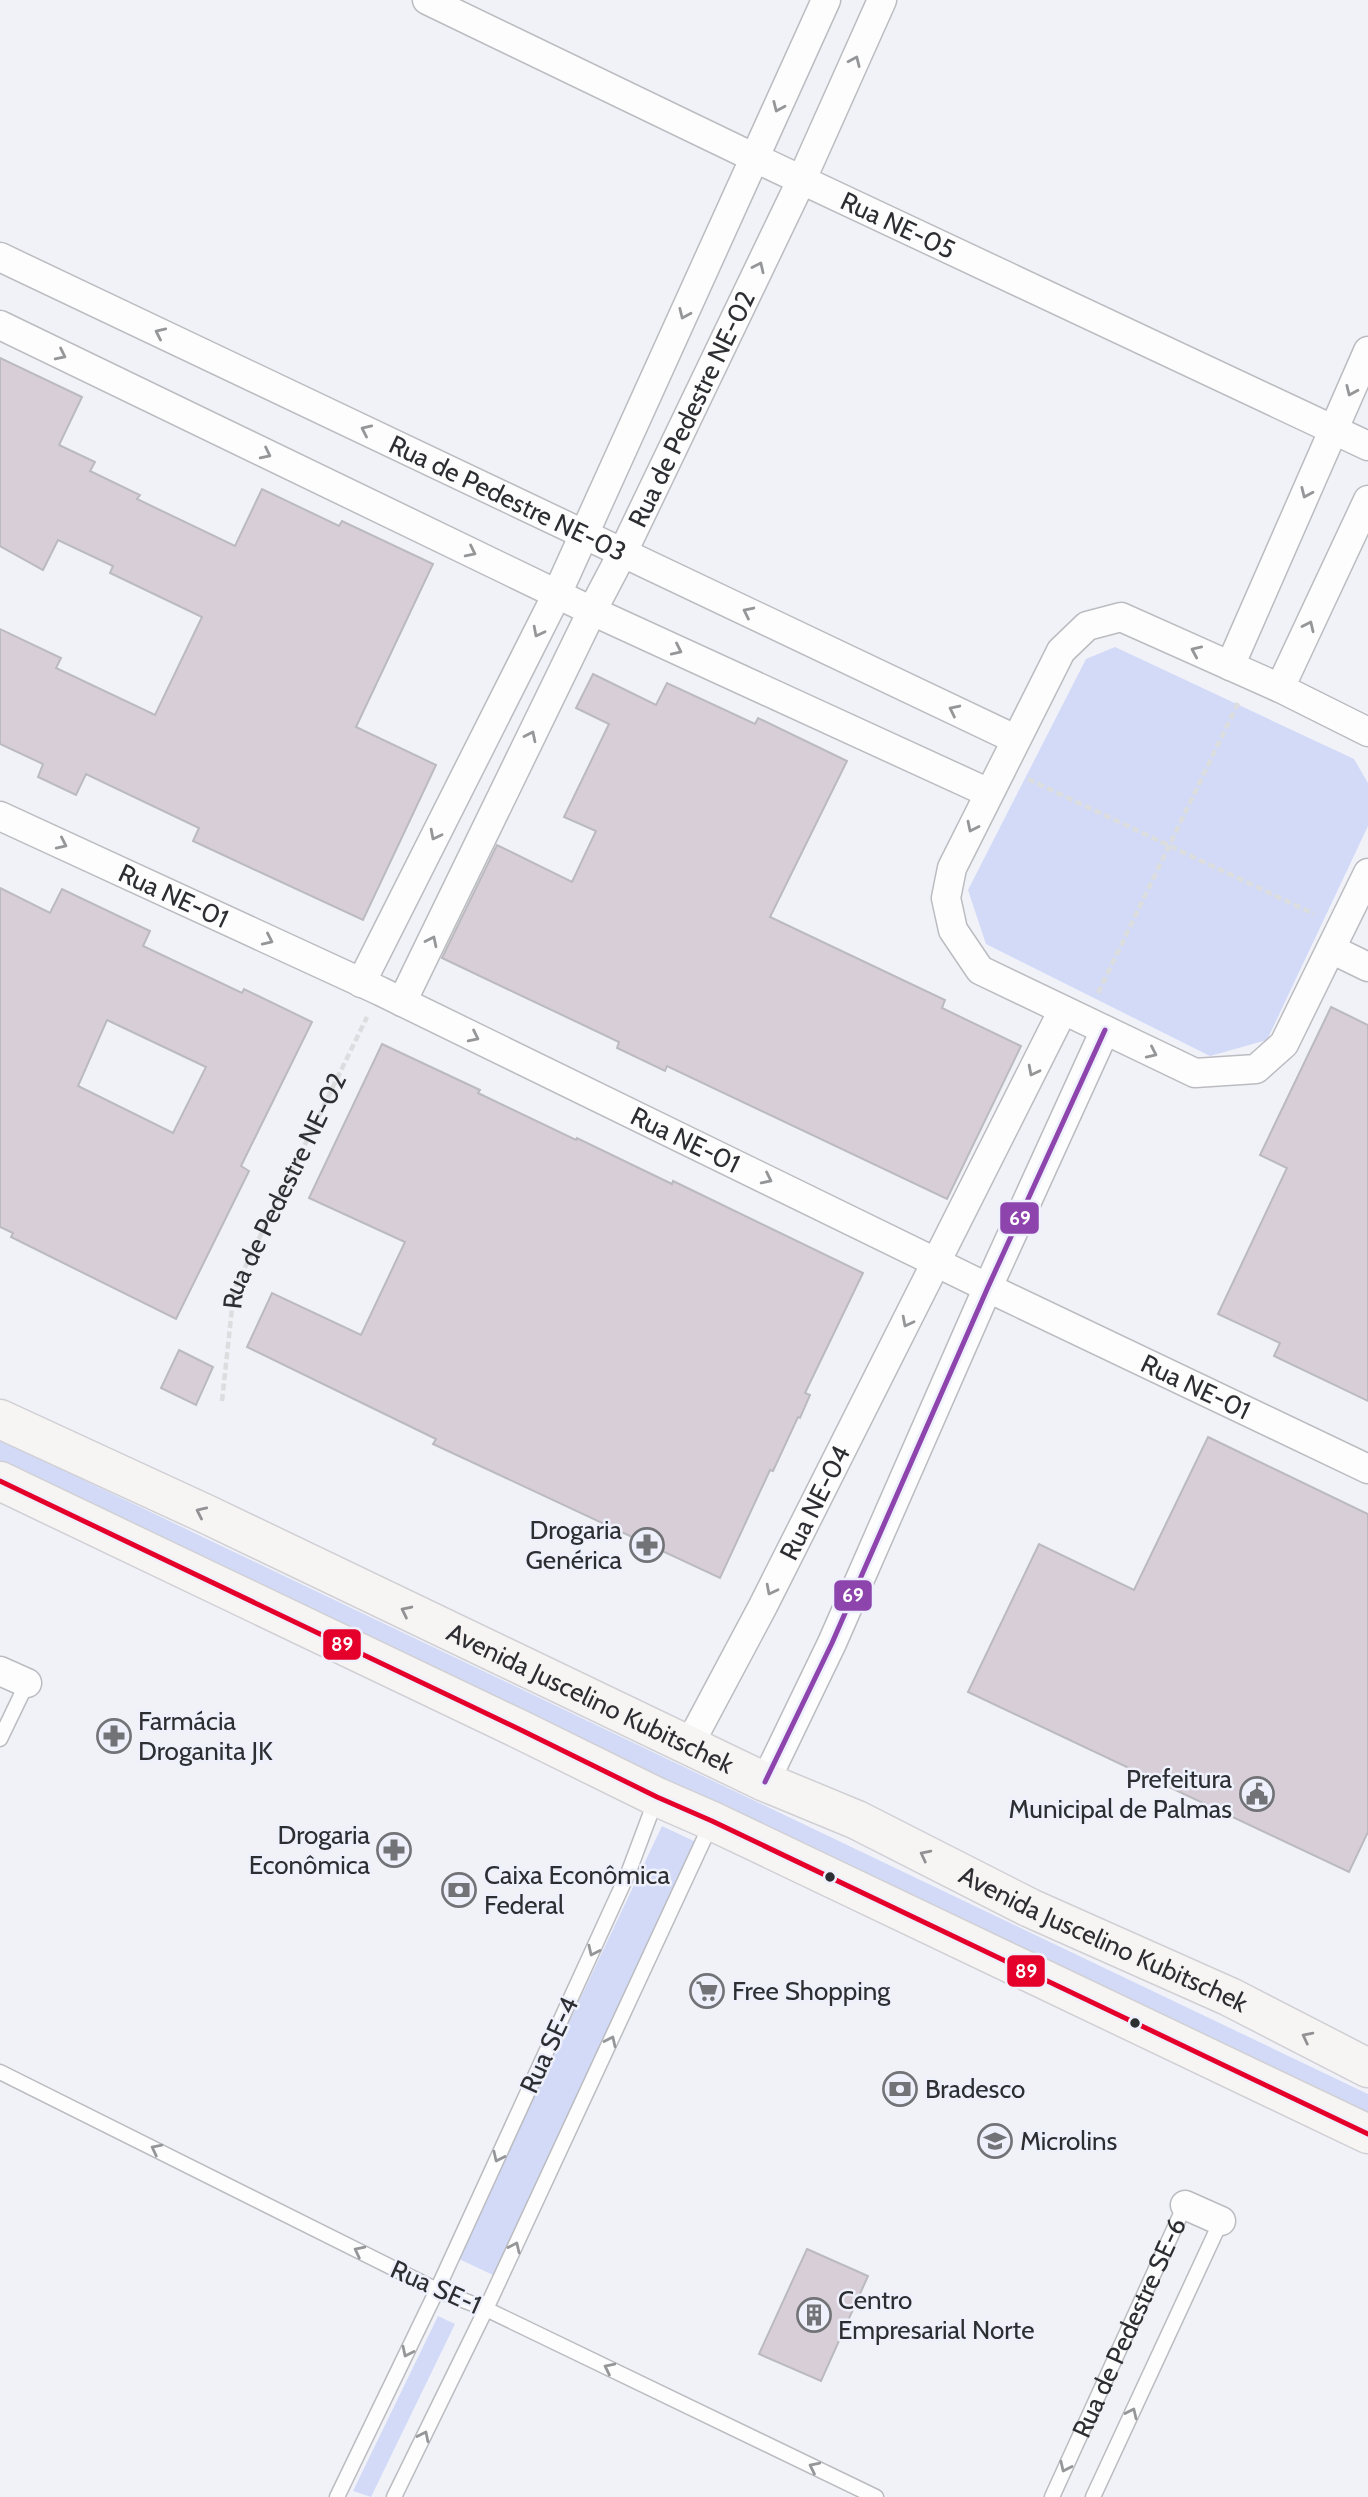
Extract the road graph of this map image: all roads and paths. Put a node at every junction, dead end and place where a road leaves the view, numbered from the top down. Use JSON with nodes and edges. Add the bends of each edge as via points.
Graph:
{"nodes":[{"id":1,"x":427,"y":0,"type":"edge"},
{"id":2,"x":826,"y":0,"type":"edge"},
{"id":3,"x":882,"y":0,"type":"edge"},
{"id":4,"x":755,"y":158,"type":"junction"},
{"id":5,"x":802,"y":179,"type":"junction"},
{"id":6,"x":0,"y":257,"type":"edge"},
{"id":7,"x":0,"y":325,"type":"edge"},
{"id":8,"x":1368,"y":351,"type":"edge"},
{"id":9,"x":1334,"y":430,"type":"junction"},
{"id":10,"x":1368,"y":446,"type":"edge"},
{"id":11,"x":1368,"y":500,"type":"edge"},
{"id":12,"x":585,"y":534,"type":"junction"},
{"id":13,"x":623,"y":552,"type":"junction"},
{"id":14,"x":557,"y":594,"type":"junction"},
{"id":15,"x":592,"y":611,"type":"junction"},
{"id":16,"x":1241,"y":671,"type":"junction"},
{"id":17,"x":1280,"y":688,"type":"junction"},
{"id":18,"x":1368,"y":732,"type":"edge"},
{"id":19,"x":1015,"y":739,"type":"junction"},
{"id":20,"x":1002,"y":767,"type":"junction"},
{"id":21,"x":989,"y":793,"type":"junction"},
{"id":22,"x":0,"y":816,"type":"edge"},
{"id":23,"x":1169,"y":846,"type":"junction"},
{"id":24,"x":1365,"y":886,"type":"edge"},
{"id":25,"x":1336,"y":938,"type":"junction"},
{"id":26,"x":1368,"y":967,"type":"edge"},
{"id":27,"x":381,"y":992,"type":"junction"},
{"id":28,"x":1084,"y":1020,"type":"junction"},
{"id":29,"x":937,"y":1261,"type":"junction"},
{"id":30,"x":988,"y":1287,"type":"junction"},
{"id":31,"x":222,"y":1401,"type":"dead end"},
{"id":32,"x":0,"y":1419,"type":"edge"},
{"id":33,"x":1368,"y":1469,"type":"edge"},
{"id":34,"x":0,"y":1481,"type":"edge"},
{"id":35,"x":0,"y":1671,"type":"edge"},
{"id":36,"x":27,"y":1684,"type":"joint"},
{"id":37,"x":0,"y":1739,"type":"edge"},
{"id":38,"x":690,"y":1745,"type":"junction"},
{"id":39,"x":765,"y":1782,"type":"junction"},
{"id":40,"x":657,"y":1797,"type":"junction"},
{"id":41,"x":712,"y":1821,"type":"junction"},
{"id":42,"x":1368,"y":2068,"type":"edge"},
{"id":43,"x":0,"y":2072,"type":"edge"},
{"id":44,"x":1368,"y":2134,"type":"edge"},
{"id":45,"x":1185,"y":2205,"type":"joint"},
{"id":46,"x":1221,"y":2221,"type":"joint"},
{"id":47,"x":437,"y":2290,"type":"junction"},
{"id":48,"x":486,"y":2309,"type":"junction"},
{"id":49,"x":337,"y":2497,"type":"edge"},
{"id":50,"x":394,"y":2497,"type":"edge"},
{"id":51,"x":876,"y":2497,"type":"edge"},
{"id":52,"x":1052,"y":2497,"type":"edge"},
{"id":53,"x":1093,"y":2497,"type":"edge"}],
"edges":[{"from":1,"to":4,"type":"street","name":"Rua NE-05"},
{"from":2,"to":4,"type":"street","name":"Rua de Pedestre NE-02","one_way":true},
{"from":5,"to":3,"type":"street","name":"Rua de Pedestre NE-02","one_way":true},
{"from":4,"to":5,"type":"street","name":"Rua NE-05"},
{"from":4,"to":12,"type":"street","name":"Rua de Pedestre NE-02","one_way":true},
{"from":5,"to":9,"type":"street","name":"Rua NE-05"},
{"from":13,"to":5,"type":"street","name":"Rua de Pedestre NE-02","one_way":true},
{"from":12,"to":6,"type":"street","name":"Rua de Pedestre NE-03","one_way":true},
{"from":7,"to":14,"type":"street","one_way":true},
{"from":8,"to":9,"type":"street","one_way":true},
{"from":9,"to":10,"type":"street","name":"Rua NE-05"},
{"from":9,"to":16,"type":"street","one_way":true},
{"from":17,"to":11,"type":"street","one_way":true},
{"from":12,"to":13,"type":"street","name":"Rua de Pedestre NE-03"},
{"from":12,"to":14,"type":"street","name":"Rua de Pedestre NE-02"},
{"from":13,"to":15,"type":"street","name":"Rua de Pedestre NE-02"},
{"from":19,"to":13,"type":"street","name":"Rua de Pedestre NE-03","one_way":true},
{"from":14,"to":15,"type":"street"},
{"from":14,"to":27,"type":"street","name":"Rua de Pedestre NE-02","one_way":true},
{"from":15,"to":21,"type":"street","one_way":true},
{"from":27,"to":15,"type":"street","name":"Rua de Pedestre NE-02","one_way":true},
{"from":16,"to":17,"type":"street"},
{"from":16,"to":19,"type":"street","one_way":true,"via":[[1121,617],[1087,626],[1061,651]]},
{"from":16,"to":23,"type":"path"},
{"from":17,"to":18,"type":"street"},
{"from":19,"to":20,"type":"street"},
{"from":20,"to":21,"type":"street"},
{"from":20,"to":23,"type":"path"},
{"from":21,"to":28,"type":"street","one_way":true,"via":[[953,868],[946,898],[953,930],[980,970]]},
{"from":22,"to":27,"type":"street","name":"Rua NE-01","one_way":true},
{"from":23,"to":25,"type":"path"},
{"from":23,"to":28,"type":"path"},
{"from":24,"to":25,"type":"street"},
{"from":25,"to":26,"type":"street"},
{"from":28,"to":25,"type":"street","one_way":true,"via":[[1195,1073],[1256,1069],[1284,1044]]},
{"from":27,"to":29,"type":"street","name":"Rua NE-01","one_way":true},
{"from":27,"to":31,"type":"path","name":"Rua de Pedestre NE-02","via":[[234,1290]]},
{"from":28,"to":29,"type":"street","name":"Rua NE-04","one_way":true},
{"from":28,"to":30,"type":"street"},
{"from":29,"to":30,"type":"street","name":"Rua NE-01"},
{"from":29,"to":38,"type":"street","name":"Rua NE-04","one_way":true},
{"from":30,"to":33,"type":"street","name":"Rua NE-01"},
{"from":30,"to":39,"type":"street","via":[[832,1643]]},
{"from":38,"to":32,"type":"main road","name":"Avenida Juscelino Kubitschek","one_way":true},
{"from":34,"to":40,"type":"main road"},
{"from":35,"to":36,"type":"street"},
{"from":36,"to":37,"type":"lane"},
{"from":38,"to":39,"type":"main road","name":"Avenida Juscelino Kubitschek"},
{"from":42,"to":39,"type":"main road","name":"Avenida Juscelino Kubitschek","one_way":true,"via":[[1230,1997],[1030,1908],[857,1820]]},
{"from":40,"to":41,"type":"main road"},
{"from":40,"to":47,"type":"lane","name":"Rua SE-4","one_way":true,"via":[[629,1871]]},
{"from":41,"to":44,"type":"main road"},
{"from":48,"to":41,"type":"lane","name":"Rua SE-4","one_way":true},
{"from":47,"to":43,"type":"lane","name":"Rua SE-1","one_way":true},
{"from":45,"to":46,"type":"street","name":"Rua de Pedestre SE-6"},
{"from":45,"to":52,"type":"lane","name":"Rua de Pedestre SE-6","one_way":true},
{"from":53,"to":46,"type":"lane","name":"Rua de Pedestre SE-6","one_way":true},
{"from":47,"to":48,"type":"lane","name":"Rua SE-1"},
{"from":47,"to":49,"type":"lane","name":"Rua SE-4","one_way":true},
{"from":50,"to":48,"type":"lane","name":"Rua SE-4","one_way":true},
{"from":51,"to":48,"type":"lane","name":"Rua SE-1","one_way":true}]}
